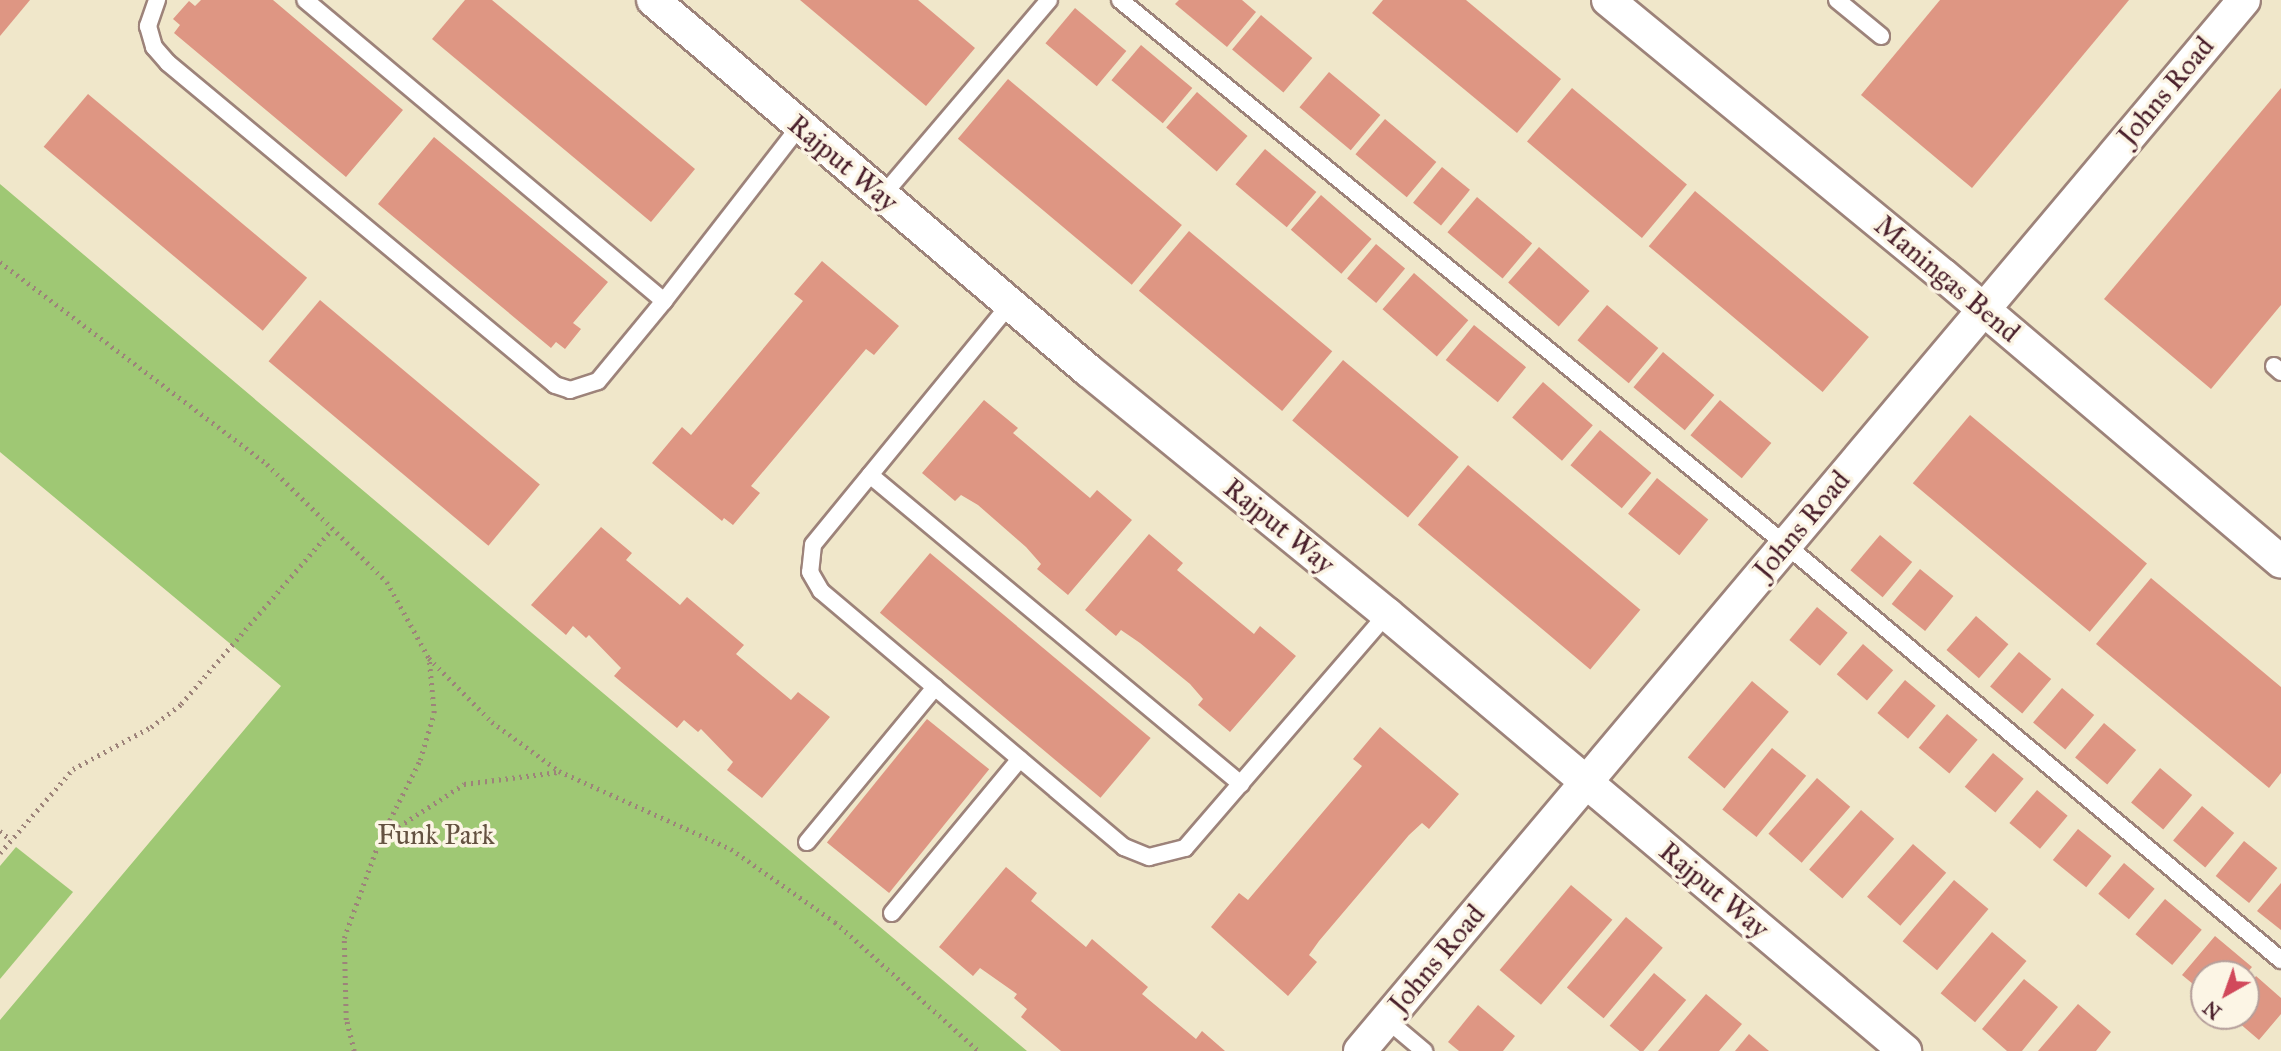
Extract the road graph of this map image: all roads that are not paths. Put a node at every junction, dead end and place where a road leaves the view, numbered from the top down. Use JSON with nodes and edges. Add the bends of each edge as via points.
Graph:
{"nodes":[{"id":1,"x":157,"y":0,"type":"edge"},
{"id":2,"x":305,"y":0,"type":"edge"},
{"id":3,"x":653,"y":0,"type":"edge"},
{"id":4,"x":1049,"y":0,"type":"edge"},
{"id":5,"x":1120,"y":0,"type":"edge"},
{"id":6,"x":1608,"y":0,"type":"edge"},
{"id":7,"x":1837,"y":0,"type":"edge"},
{"id":8,"x":2244,"y":0,"type":"edge"},
{"id":9,"x":1881,"y":36,"type":"dead end"},
{"id":10,"x":799,"y":127,"type":"junction"},
{"id":11,"x":883,"y":195,"type":"junction"},
{"id":12,"x":664,"y":301,"type":"junction"},
{"id":13,"x":1010,"y":304,"type":"junction"},
{"id":14,"x":1982,"y":307,"type":"junction"},
{"id":15,"x":870,"y":475,"type":"junction"},
{"id":16,"x":1786,"y":545,"type":"junction"},
{"id":17,"x":2281,"y":562,"type":"edge"},
{"id":18,"x":1387,"y":614,"type":"junction"},
{"id":19,"x":935,"y":687,"type":"junction"},
{"id":20,"x":1020,"y":759,"type":"junction"},
{"id":21,"x":1586,"y":782,"type":"junction"},
{"id":22,"x":1241,"y":784,"type":"junction"},
{"id":23,"x":807,"y":842,"type":"dead end"},
{"id":24,"x":892,"y":913,"type":"dead end"},
{"id":25,"x":2281,"y":960,"type":"edge"},
{"id":26,"x":1386,"y":1019,"type":"junction"},
{"id":27,"x":1360,"y":1051,"type":"edge"},
{"id":28,"x":1424,"y":1051,"type":"edge"},
{"id":29,"x":1905,"y":1051,"type":"edge"}],
"edges":[{"from":1,"to":12,"type":"lane","via":[[148,26],[154,47],[168,63],[555,385],[570,390],[598,380]]},
{"from":2,"to":12,"type":"lane"},
{"from":3,"to":10,"type":"street","name":"Rajput Way"},
{"from":4,"to":11,"type":"lane"},
{"from":5,"to":16,"type":"lane"},
{"from":6,"to":14,"type":"street","name":"Maningas Bend"},
{"from":7,"to":9,"type":"lane"},
{"from":8,"to":14,"type":"street","name":"Johns Road"},
{"from":10,"to":11,"type":"street","name":"Rajput Way"},
{"from":10,"to":12,"type":"lane"},
{"from":11,"to":13,"type":"street","name":"Rajput Way"},
{"from":13,"to":15,"type":"lane"},
{"from":13,"to":18,"type":"street","name":"Rajput Way"},
{"from":14,"to":16,"type":"street","name":"Johns Road"},
{"from":14,"to":17,"type":"street","name":"Maningas Bend"},
{"from":15,"to":19,"type":"lane","via":[[813,545],[810,572],[821,591]]},
{"from":15,"to":22,"type":"lane"},
{"from":16,"to":21,"type":"street","name":"Johns Road"},
{"from":16,"to":25,"type":"lane"},
{"from":18,"to":21,"type":"street","name":"Rajput Way"},
{"from":18,"to":22,"type":"lane"},
{"from":19,"to":20,"type":"lane"},
{"from":19,"to":23,"type":"lane"},
{"from":20,"to":22,"type":"lane","via":[[1124,847],[1149,857],[1185,848]]},
{"from":20,"to":24,"type":"lane"},
{"from":21,"to":26,"type":"street","name":"Johns Road"},
{"from":21,"to":29,"type":"street","name":"Rajput Way"},
{"from":26,"to":27,"type":"street","name":"Johns Road"},
{"from":26,"to":28,"type":"lane"}]}
